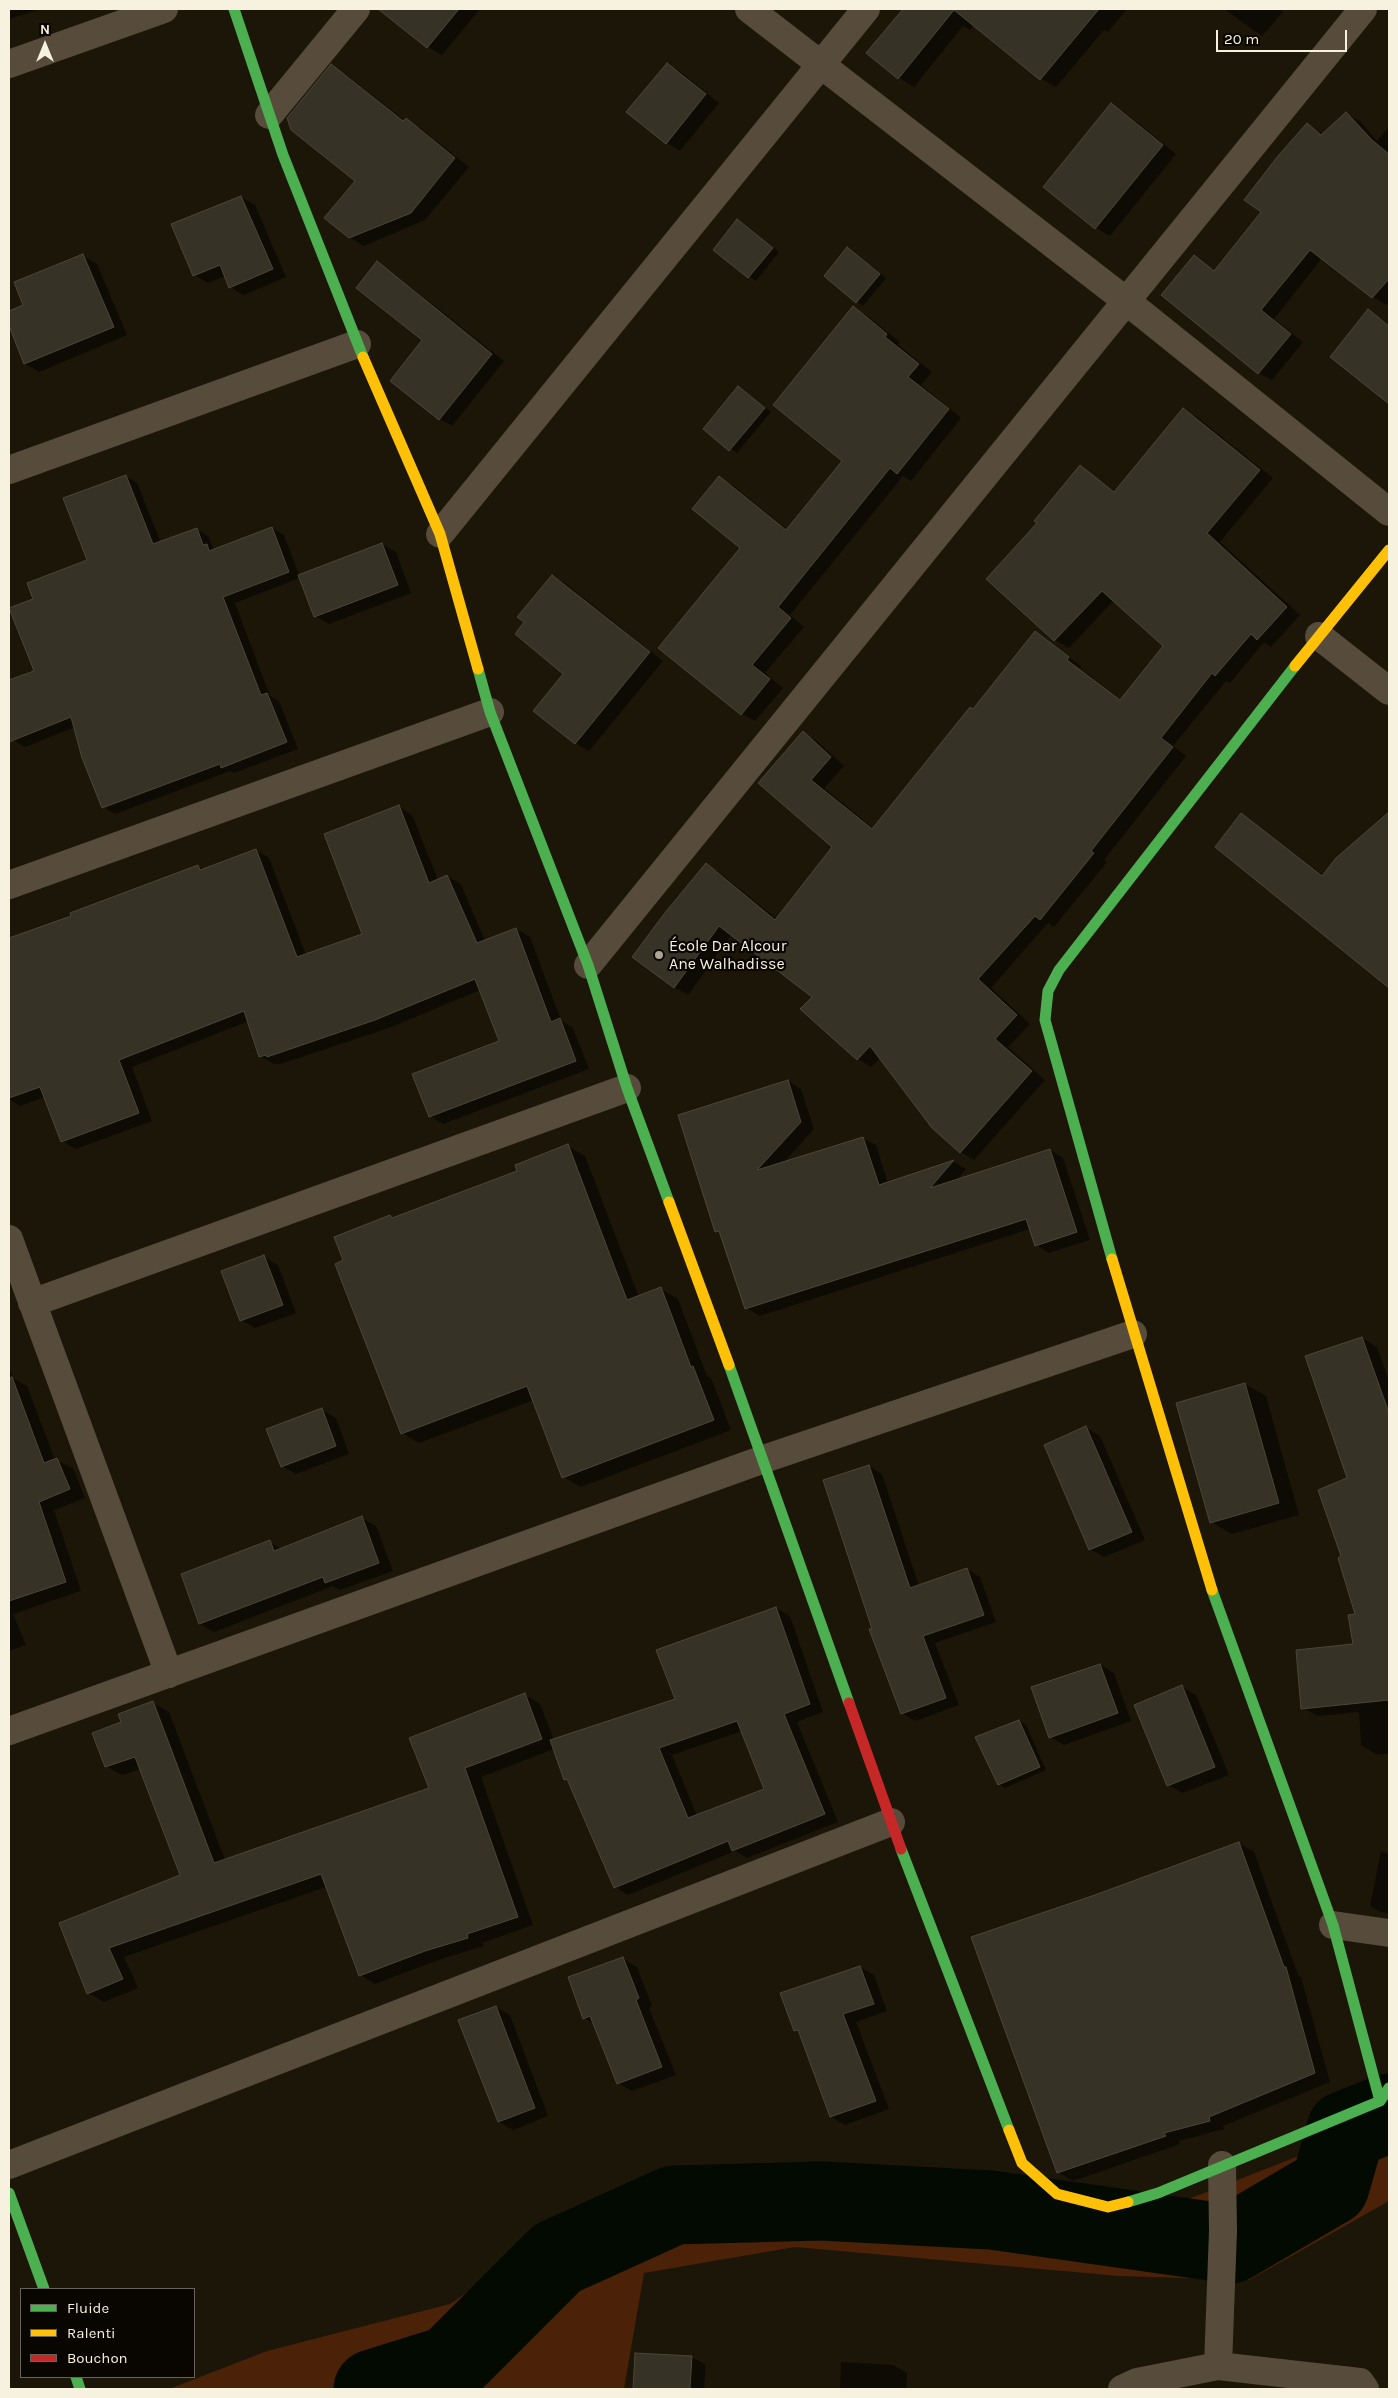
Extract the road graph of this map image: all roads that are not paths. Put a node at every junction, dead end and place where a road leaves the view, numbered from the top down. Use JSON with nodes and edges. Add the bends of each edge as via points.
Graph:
{"nodes":[{"id":1,"x":164,"y":9,"type":"edge"},
{"id":2,"x":234,"y":9,"type":"edge"},
{"id":3,"x":356,"y":9,"type":"edge"},
{"id":4,"x":749,"y":9,"type":"edge"},
{"id":5,"x":866,"y":9,"type":"edge"},
{"id":6,"x":1363,"y":9,"type":"edge"},
{"id":7,"x":9,"y":64,"type":"edge"},
{"id":8,"x":821,"y":64,"type":"junction"},
{"id":9,"x":269,"y":115,"type":"junction"},
{"id":10,"x":1125,"y":300,"type":"junction"},
{"id":11,"x":357,"y":344,"type":"junction"},
{"id":12,"x":9,"y":470,"type":"edge"},
{"id":13,"x":1389,"y":512,"type":"edge"},
{"id":14,"x":440,"y":534,"type":"junction"},
{"id":15,"x":1389,"y":550,"type":"edge"},
{"id":16,"x":1319,"y":636,"type":"junction"},
{"id":17,"x":1389,"y":691,"type":"edge"},
{"id":18,"x":490,"y":712,"type":"junction"},
{"id":19,"x":9,"y":885,"type":"edge"},
{"id":20,"x":588,"y":965,"type":"junction"},
{"id":21,"x":627,"y":1088,"type":"junction"},
{"id":22,"x":9,"y":1240,"type":"edge"},
{"id":23,"x":32,"y":1302,"type":"junction"},
{"id":24,"x":1133,"y":1334,"type":"junction"},
{"id":25,"x":764,"y":1459,"type":"junction"},
{"id":26,"x":169,"y":1674,"type":"junction"},
{"id":27,"x":9,"y":1731,"type":"edge"},
{"id":28,"x":891,"y":1822,"type":"junction"},
{"id":29,"x":1333,"y":1924,"type":"junction"},
{"id":30,"x":1389,"y":1934,"type":"edge"},
{"id":31,"x":1389,"y":2088,"type":"edge"},
{"id":32,"x":1380,"y":2102,"type":"junction"},
{"id":33,"x":9,"y":2165,"type":"edge"},
{"id":34,"x":1222,"y":2165,"type":"junction"},
{"id":35,"x":9,"y":2193,"type":"edge"},
{"id":36,"x":44,"y":2288,"type":"edge"},
{"id":37,"x":1218,"y":2366,"type":"junction"},
{"id":38,"x":1122,"y":2389,"type":"edge"},
{"id":39,"x":1365,"y":2389,"type":"edge"}],
"edges":[{"from":1,"to":7,"type":"street"},
{"from":2,"to":9,"type":"main road"},
{"from":3,"to":9,"type":"street"},
{"from":4,"to":8,"type":"street"},
{"from":5,"to":8,"type":"street"},
{"from":6,"to":10,"type":"street"},
{"from":8,"to":10,"type":"street"},
{"from":8,"to":14,"type":"street"},
{"from":9,"to":11,"type":"main road"},
{"from":10,"to":13,"type":"street"},
{"from":10,"to":20,"type":"street"},
{"from":11,"to":12,"type":"street"},
{"from":11,"to":14,"type":"main road"},
{"from":14,"to":18,"type":"main road"},
{"from":15,"to":16,"type":"main road"},
{"from":16,"to":17,"type":"street"},
{"from":16,"to":24,"type":"main road","via":[[1059,970],[1048,991],[1046,1020]]},
{"from":18,"to":19,"type":"street"},
{"from":18,"to":20,"type":"main road"},
{"from":20,"to":21,"type":"main road"},
{"from":21,"to":23,"type":"street"},
{"from":21,"to":25,"type":"main road"},
{"from":22,"to":23,"type":"street"},
{"from":23,"to":26,"type":"street"},
{"from":24,"to":25,"type":"street"},
{"from":24,"to":29,"type":"main road","via":[[1204,1569]]},
{"from":25,"to":26,"type":"street"},
{"from":25,"to":28,"type":"main road"},
{"from":26,"to":27,"type":"street"},
{"from":28,"to":33,"type":"street"},
{"from":28,"to":34,"type":"main road","via":[[1022,2163],[1057,2194],[1108,2207],[1158,2193]]},
{"from":29,"to":30,"type":"street"},
{"from":29,"to":32,"type":"main road"},
{"from":31,"to":32,"type":"main road"},
{"from":32,"to":34,"type":"main road"},
{"from":34,"to":37,"type":"street"},
{"from":35,"to":36,"type":"main road"},
{"from":37,"to":38,"type":"street","via":[[1137,2382]]},
{"from":37,"to":39,"type":"street","via":[[1360,2382]]}]}
